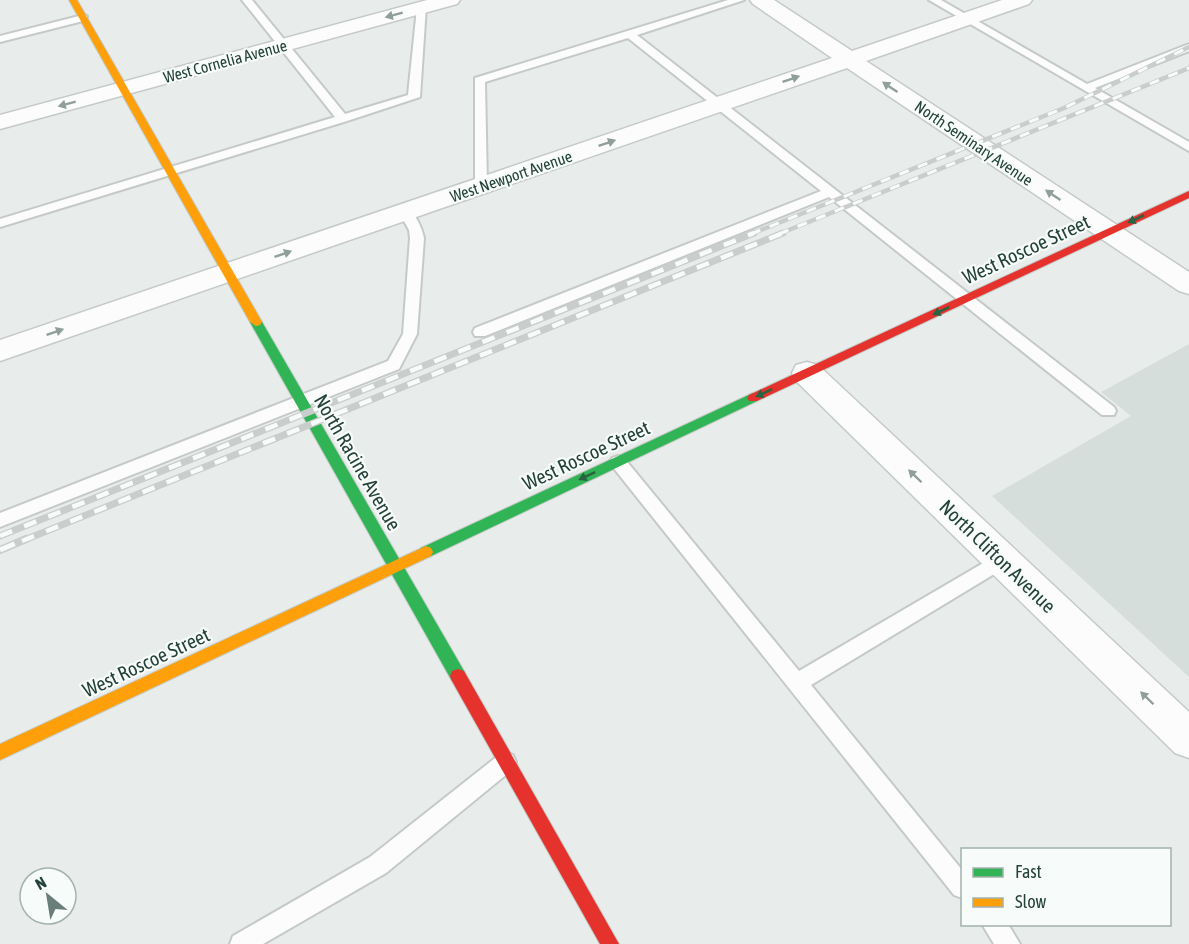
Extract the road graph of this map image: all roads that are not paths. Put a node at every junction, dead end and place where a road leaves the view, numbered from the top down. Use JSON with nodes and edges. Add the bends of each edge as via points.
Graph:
{"nodes":[{"id":1,"x":73,"y":0,"type":"edge"},
{"id":2,"x":247,"y":0,"type":"edge"},
{"id":3,"x":450,"y":0,"type":"edge"},
{"id":4,"x":739,"y":0,"type":"edge"},
{"id":5,"x":760,"y":0,"type":"edge"},
{"id":6,"x":934,"y":0,"type":"edge"},
{"id":7,"x":1022,"y":0,"type":"edge"},
{"id":8,"x":422,"y":8,"type":"junction"},
{"id":9,"x":83,"y":18,"type":"junction"},
{"id":10,"x":967,"y":19,"type":"junction"},
{"id":11,"x":630,"y":34,"type":"junction"},
{"id":12,"x":0,"y":39,"type":"edge"},
{"id":13,"x":283,"y":45,"type":"junction"},
{"id":14,"x":1189,"y":47,"type":"edge"},
{"id":15,"x":849,"y":60,"type":"junction"},
{"id":16,"x":1086,"y":88,"type":"junction"},
{"id":17,"x":123,"y":89,"type":"junction"},
{"id":18,"x":720,"y":104,"type":"junction"},
{"id":19,"x":343,"y":119,"type":"junction"},
{"id":20,"x":0,"y":122,"type":"edge"},
{"id":21,"x":1189,"y":147,"type":"edge"},
{"id":22,"x":170,"y":171,"type":"junction"},
{"id":23,"x":481,"y":186,"type":"junction"},
{"id":24,"x":831,"y":192,"type":"junction"},
{"id":25,"x":1189,"y":194,"type":"edge"},
{"id":26,"x":405,"y":212,"type":"junction"},
{"id":27,"x":0,"y":223,"type":"edge"},
{"id":28,"x":1108,"y":232,"type":"junction"},
{"id":29,"x":228,"y":273,"type":"junction"},
{"id":30,"x":1189,"y":285,"type":"edge"},
{"id":31,"x":967,"y":298,"type":"junction"},
{"id":32,"x":480,"y":332,"type":"dead end"},
{"id":33,"x":0,"y":351,"type":"edge"},
{"id":34,"x":807,"y":373,"type":"junction"},
{"id":35,"x":301,"y":401,"type":"junction"},
{"id":36,"x":1108,"y":411,"type":"dead end"},
{"id":37,"x":618,"y":462,"type":"junction"},
{"id":38,"x":0,"y":520,"type":"edge"},
{"id":39,"x":1003,"y":560,"type":"junction"},
{"id":40,"x":395,"y":566,"type":"junction"},
{"id":41,"x":797,"y":683,"type":"junction"},
{"id":42,"x":1189,"y":739,"type":"edge"},
{"id":43,"x":0,"y":752,"type":"edge"},
{"id":44,"x":506,"y":762,"type":"junction"},
{"id":45,"x":961,"y":885,"type":"edge"},
{"id":46,"x":995,"y":926,"type":"edge"},
{"id":47,"x":241,"y":944,"type":"edge"},
{"id":48,"x":610,"y":944,"type":"edge"},
{"id":49,"x":1009,"y":944,"type":"edge"}],
"edges":[{"from":1,"to":9,"type":"street","name":"North Racine Avenue"},
{"from":2,"to":13,"type":"lane"},
{"from":3,"to":8,"type":"street","name":"West Cornelia Avenue"},
{"from":4,"to":11,"type":"lane"},
{"from":5,"to":15,"type":"street","name":"North Seminary Avenue"},
{"from":6,"to":10,"type":"lane"},
{"from":7,"to":10,"type":"street","name":"West Newport Avenue"},
{"from":8,"to":13,"type":"street","name":"West Cornelia Avenue","one_way":true},
{"from":8,"to":19,"type":"lane","via":[[414,97]]},
{"from":9,"to":12,"type":"lane"},
{"from":9,"to":17,"type":"street","name":"North Racine Avenue"},
{"from":10,"to":15,"type":"street","name":"West Newport Avenue"},
{"from":10,"to":16,"type":"lane"},
{"from":11,"to":18,"type":"lane"},
{"from":11,"to":23,"type":"lane","via":[[479,80]]},
{"from":13,"to":17,"type":"street","name":"West Cornelia Avenue"},
{"from":13,"to":19,"type":"lane"},
{"from":14,"to":16,"type":"lane"},
{"from":18,"to":15,"type":"street","name":"West Newport Avenue","one_way":true},
{"from":28,"to":15,"type":"street","name":"North Seminary Avenue","one_way":true},
{"from":16,"to":21,"type":"lane"},
{"from":17,"to":20,"type":"street","name":"West Cornelia Avenue","one_way":true},
{"from":17,"to":22,"type":"street","name":"North Racine Avenue"},
{"from":23,"to":18,"type":"street","name":"West Newport Avenue","one_way":true},
{"from":18,"to":24,"type":"lane"},
{"from":19,"to":22,"type":"lane"},
{"from":22,"to":27,"type":"lane"},
{"from":22,"to":29,"type":"street","name":"North Racine Avenue"},
{"from":23,"to":26,"type":"street","name":"West Newport Avenue"},
{"from":24,"to":31,"type":"lane"},
{"from":24,"to":32,"type":"lane"},
{"from":25,"to":28,"type":"street","name":"West Roscoe Street","one_way":true},
{"from":29,"to":26,"type":"street","name":"West Newport Avenue","one_way":true},
{"from":26,"to":35,"type":"lane","via":[[417,238],[410,334],[394,365]]},
{"from":28,"to":30,"type":"street","name":"North Seminary Avenue"},
{"from":28,"to":31,"type":"street","name":"West Roscoe Street"},
{"from":33,"to":29,"type":"street","name":"West Newport Avenue","one_way":true},
{"from":29,"to":35,"type":"street","name":"North Racine Avenue"},
{"from":31,"to":34,"type":"street","name":"West Roscoe Street","one_way":true},
{"from":31,"to":36,"type":"lane"},
{"from":34,"to":37,"type":"street","name":"West Roscoe Street","one_way":true},
{"from":39,"to":34,"type":"street","name":"North Clifton Avenue","one_way":true},
{"from":35,"to":38,"type":"lane"},
{"from":35,"to":40,"type":"street","name":"North Racine Avenue"},
{"from":37,"to":40,"type":"street","name":"West Roscoe Street","one_way":true},
{"from":37,"to":41,"type":"lane"},
{"from":39,"to":41,"type":"lane"},
{"from":42,"to":39,"type":"street","name":"North Clifton Avenue","one_way":true},
{"from":40,"to":43,"type":"street","name":"West Roscoe Street"},
{"from":40,"to":44,"type":"street","name":"North Racine Avenue"},
{"from":41,"to":45,"type":"lane"},
{"from":44,"to":47,"type":"lane","via":[[378,865]]},
{"from":44,"to":48,"type":"street","name":"North Racine Avenue"},
{"from":46,"to":49,"type":"lane"}]}
